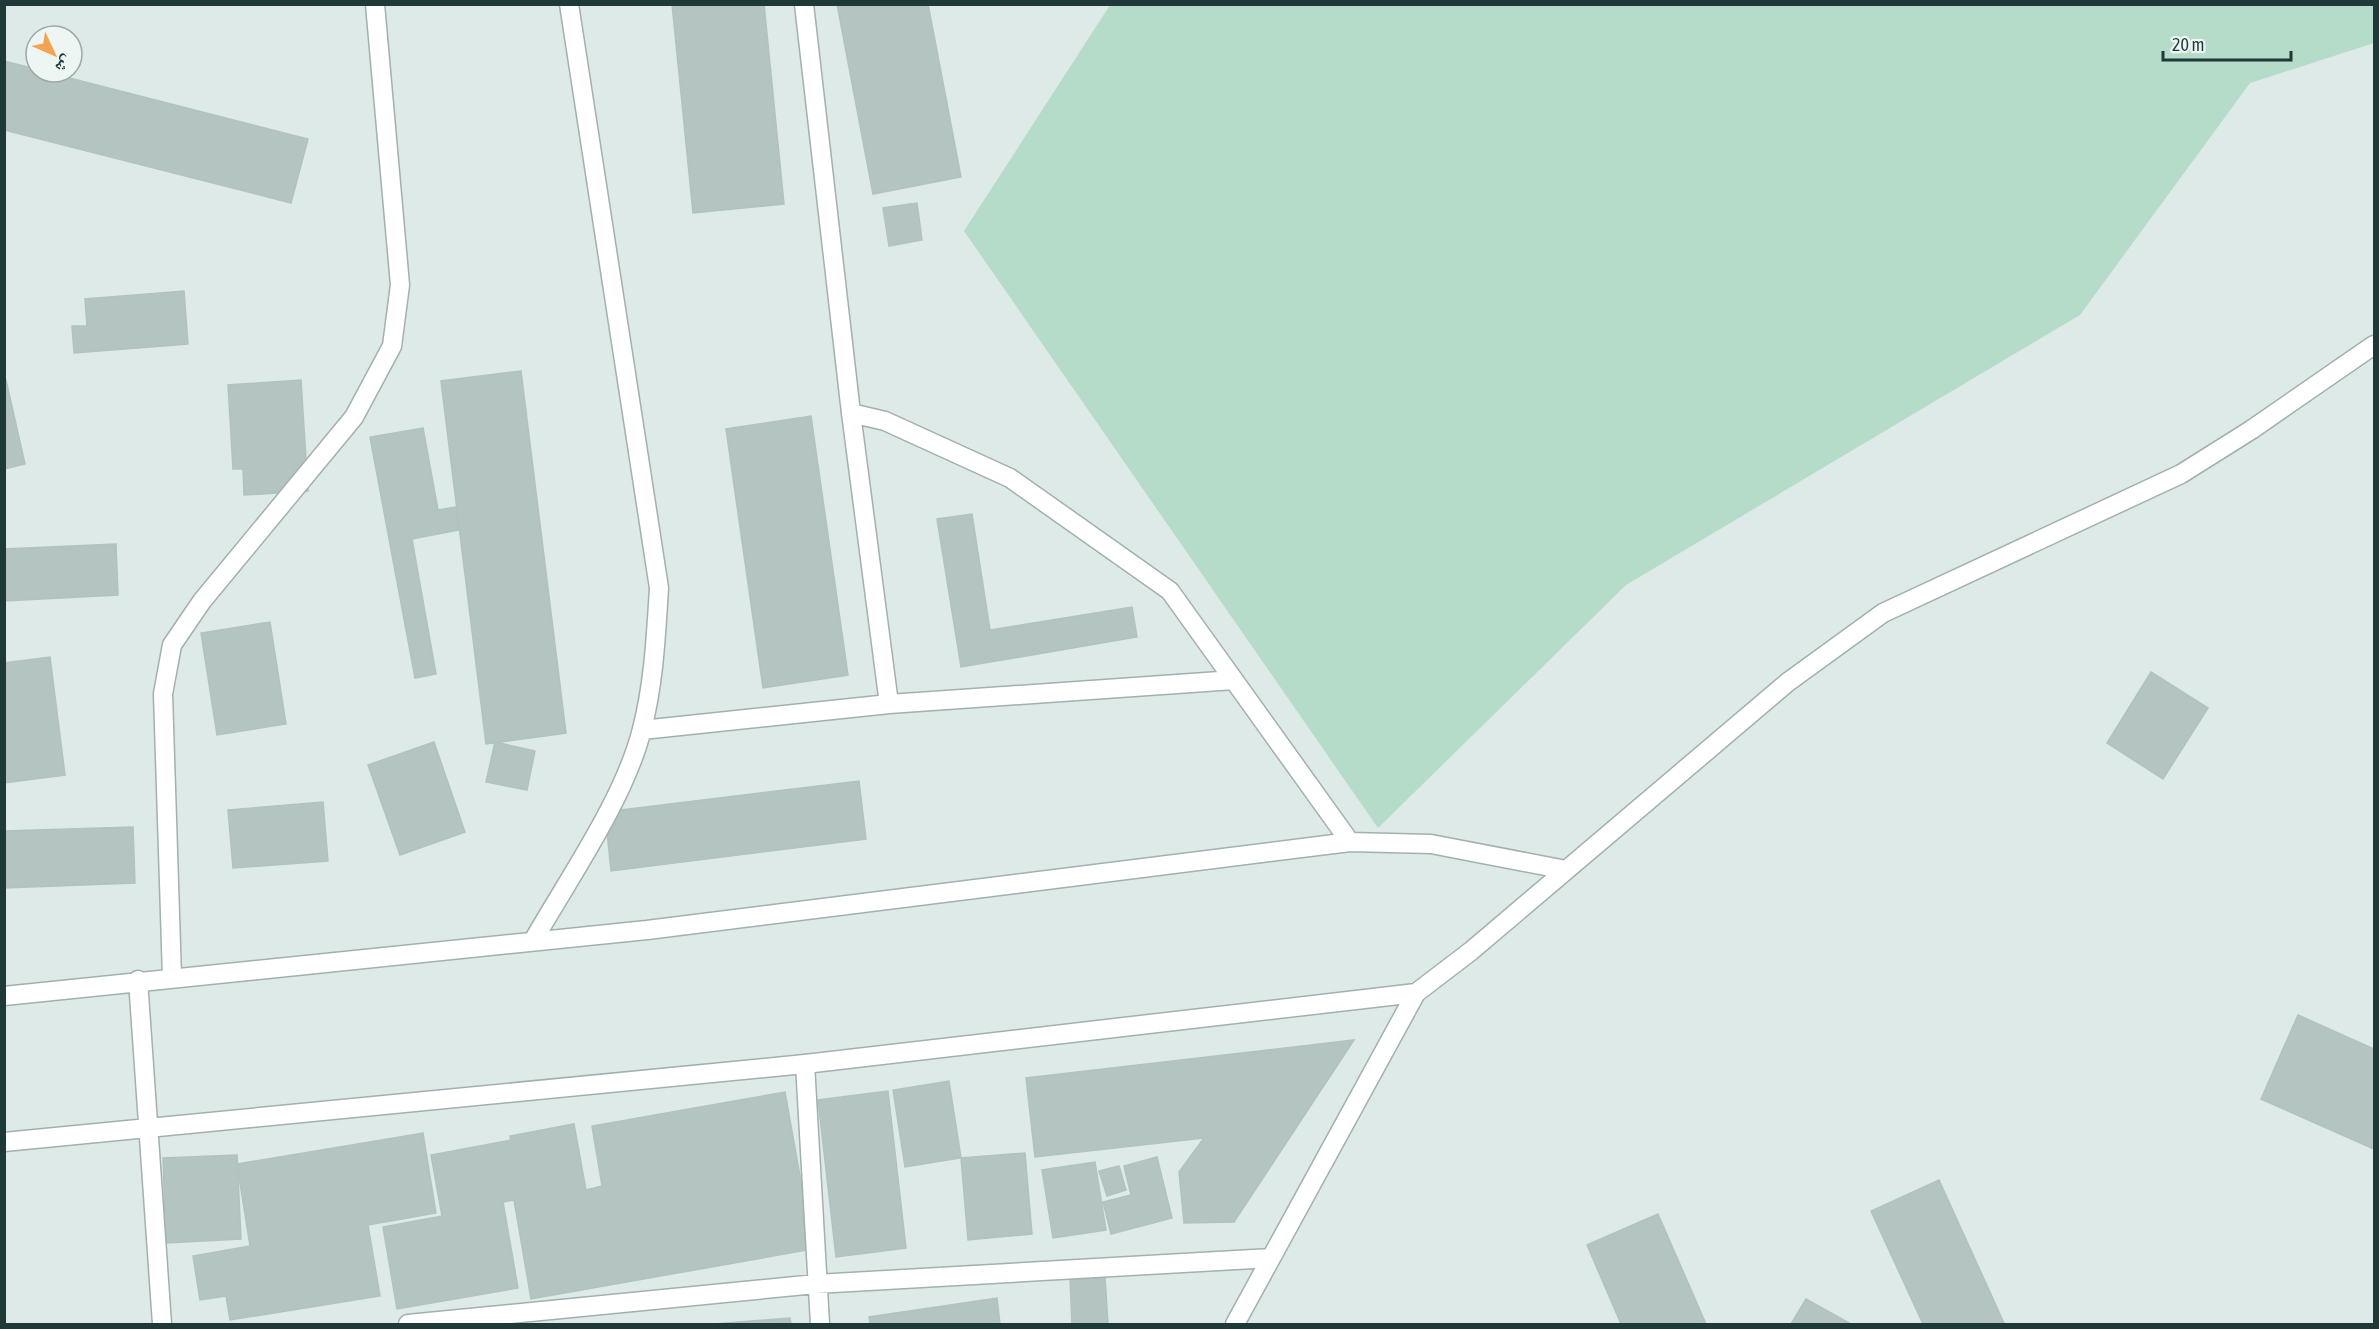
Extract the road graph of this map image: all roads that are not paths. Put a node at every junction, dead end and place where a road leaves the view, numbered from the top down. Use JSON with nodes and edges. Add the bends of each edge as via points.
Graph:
{"nodes":[{"id":1,"x":375,"y":4,"type":"edge"},
{"id":2,"x":569,"y":4,"type":"edge"},
{"id":3,"x":804,"y":4,"type":"edge"},
{"id":4,"x":2374,"y":345,"type":"edge"},
{"id":5,"x":851,"y":413,"type":"junction"},
{"id":6,"x":1234,"y":680,"type":"junction"},
{"id":7,"x":889,"y":704,"type":"junction"},
{"id":8,"x":642,"y":730,"type":"junction"},
{"id":9,"x":1350,"y":842,"type":"junction"},
{"id":10,"x":1566,"y":870,"type":"junction"},
{"id":11,"x":534,"y":941,"type":"junction"},
{"id":12,"x":172,"y":977,"type":"junction"},
{"id":13,"x":138,"y":980,"type":"junction"},
{"id":14,"x":1416,"y":993,"type":"junction"},
{"id":15,"x":4,"y":996,"type":"edge"},
{"id":16,"x":805,"y":1064,"type":"junction"},
{"id":17,"x":146,"y":1126,"type":"junction"},
{"id":18,"x":4,"y":1142,"type":"edge"},
{"id":19,"x":1271,"y":1258,"type":"junction"},
{"id":20,"x":816,"y":1284,"type":"junction"},
{"id":21,"x":162,"y":1324,"type":"edge"},
{"id":22,"x":408,"y":1324,"type":"edge"},
{"id":23,"x":820,"y":1324,"type":"edge"},
{"id":24,"x":1234,"y":1324,"type":"edge"}],
"edges":[{"from":1,"to":12,"type":"street","via":[[400,285],[392,346],[354,417],[202,602],[172,645],[163,694]]},
{"from":2,"to":8,"type":"street","via":[[659,588],[655,663]]},
{"from":3,"to":5,"type":"street"},
{"from":4,"to":10,"type":"street","via":[[2181,474],[1882,613],[1788,682]]},
{"from":5,"to":6,"type":"street","via":[[885,421],[1010,478],[1170,591]]},
{"from":5,"to":7,"type":"street"},
{"from":6,"to":7,"type":"street"},
{"from":6,"to":9,"type":"street"},
{"from":7,"to":8,"type":"street"},
{"from":8,"to":11,"type":"street","via":[[620,789]]},
{"from":9,"to":10,"type":"street","via":[[1431,844]]},
{"from":9,"to":11,"type":"street"},
{"from":10,"to":14,"type":"street"},
{"from":11,"to":12,"type":"street"},
{"from":12,"to":13,"type":"street"},
{"from":13,"to":15,"type":"street"},
{"from":13,"to":17,"type":"street"},
{"from":14,"to":16,"type":"street"},
{"from":14,"to":19,"type":"street"},
{"from":16,"to":17,"type":"street"},
{"from":16,"to":20,"type":"street"},
{"from":17,"to":18,"type":"street"},
{"from":17,"to":21,"type":"street"},
{"from":19,"to":20,"type":"street"},
{"from":19,"to":24,"type":"street"},
{"from":20,"to":22,"type":"street"},
{"from":20,"to":23,"type":"street"}]}
